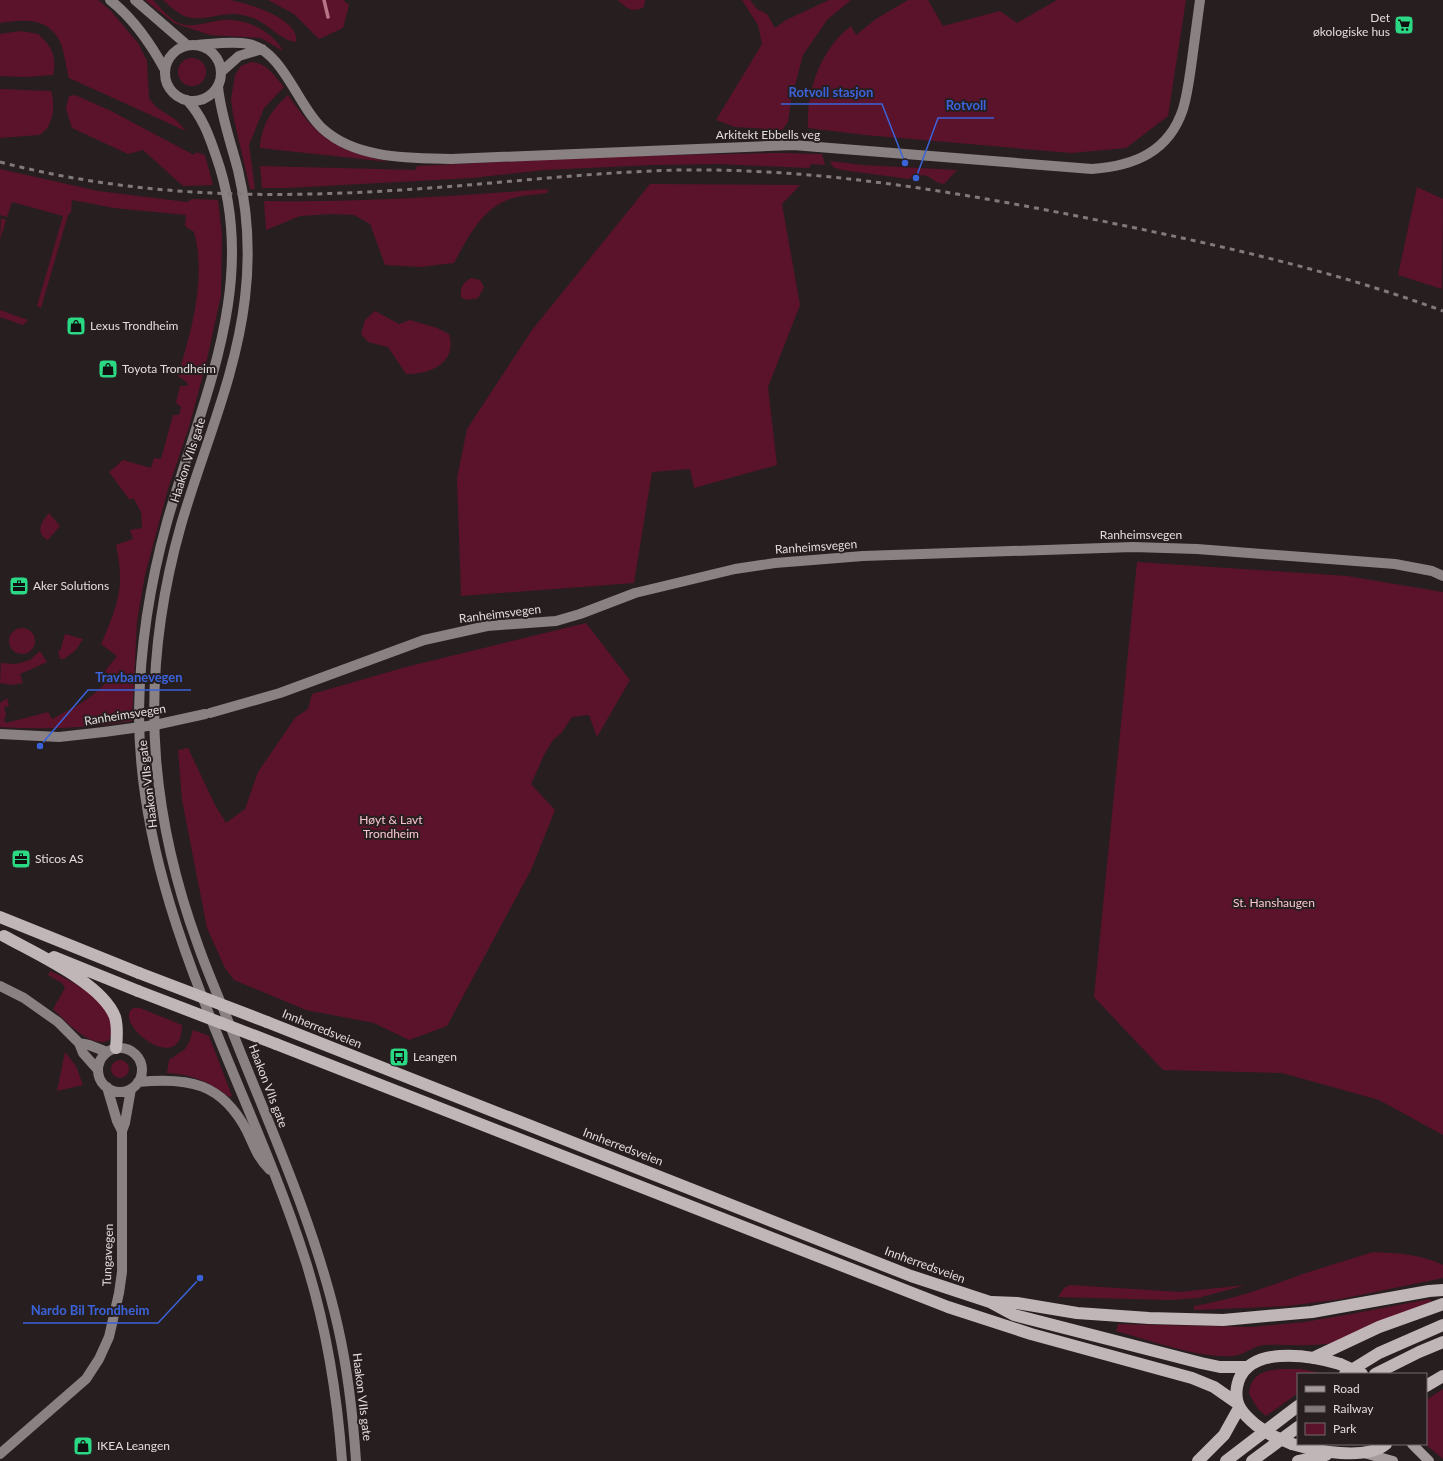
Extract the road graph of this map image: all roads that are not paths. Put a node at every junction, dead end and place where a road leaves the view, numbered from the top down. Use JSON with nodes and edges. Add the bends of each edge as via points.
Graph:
{"nodes":[{"id":1,"x":110,"y":0,"type":"edge"},
{"id":2,"x":134,"y":0,"type":"edge"},
{"id":3,"x":1200,"y":0,"type":"edge"},
{"id":4,"x":192,"y":45,"type":"junction"},
{"id":5,"x":262,"y":49,"type":"junction"},
{"id":6,"x":165,"y":70,"type":"junction"},
{"id":7,"x":220,"y":72,"type":"junction"},
{"id":8,"x":218,"y":87,"type":"junction"},
{"id":9,"x":187,"y":100,"type":"junction"},
{"id":10,"x":1443,"y":576,"type":"edge"},
{"id":11,"x":0,"y":734,"type":"edge"},
{"id":12,"x":0,"y":917,"type":"edge"},
{"id":13,"x":2,"y":936,"type":"edge"},
{"id":14,"x":0,"y":986,"type":"edge"},
{"id":15,"x":79,"y":1043,"type":"junction"},
{"id":16,"x":111,"y":1050,"type":"junction"},
{"id":17,"x":98,"y":1070,"type":"junction"},
{"id":18,"x":135,"y":1085,"type":"junction"},
{"id":19,"x":107,"y":1087,"type":"junction"},
{"id":20,"x":122,"y":1131,"type":"junction"},
{"id":21,"x":274,"y":1175,"type":"junction"},
{"id":22,"x":1443,"y":1284,"type":"edge"},
{"id":23,"x":1443,"y":1290,"type":"edge"},
{"id":24,"x":1429,"y":1291,"type":"junction"},
{"id":25,"x":990,"y":1302,"type":"junction"},
{"id":26,"x":1443,"y":1304,"type":"edge"},
{"id":27,"x":1443,"y":1324,"type":"edge"},
{"id":28,"x":1443,"y":1342,"type":"edge"},
{"id":29,"x":1313,"y":1358,"type":"junction"},
{"id":30,"x":1246,"y":1368,"type":"junction"},
{"id":31,"x":1343,"y":1369,"type":"edge"},
{"id":32,"x":1358,"y":1373,"type":"edge"},
{"id":33,"x":1377,"y":1373,"type":"edge"},
{"id":34,"x":1443,"y":1376,"type":"edge"},
{"id":35,"x":1427,"y":1385,"type":"edge"},
{"id":36,"x":1238,"y":1406,"type":"junction"},
{"id":37,"x":1297,"y":1407,"type":"edge"},
{"id":38,"x":1297,"y":1428,"type":"edge"},
{"id":39,"x":1384,"y":1445,"type":"edge"},
{"id":40,"x":1413,"y":1445,"type":"edge"},
{"id":41,"x":1340,"y":1453,"type":"junction"},
{"id":42,"x":1364,"y":1453,"type":"junction"},
{"id":43,"x":0,"y":1454,"type":"edge"},
{"id":44,"x":342,"y":1461,"type":"edge"},
{"id":45,"x":356,"y":1461,"type":"edge"},
{"id":46,"x":1198,"y":1461,"type":"edge"},
{"id":47,"x":1226,"y":1461,"type":"edge"},
{"id":48,"x":1252,"y":1461,"type":"edge"},
{"id":49,"x":1298,"y":1461,"type":"edge"},
{"id":50,"x":1393,"y":1461,"type":"edge"},
{"id":51,"x":1429,"y":1461,"type":"edge"}],
"edges":[{"from":1,"to":6,"type":"street","via":[[139,30]]},
{"from":2,"to":4,"type":"street"},
{"from":3,"to":5,"type":"street","name":"Arkitekt Ebbells veg","via":[[1188,87],[1178,123],[1166,141],[1140,159],[1108,168],[1092,169],[793,145],[451,159],[394,156],[359,148],[323,129],[309,113],[281,68]]},
{"from":4,"to":5,"type":"street","name":"Arkitekt Ebbells veg","via":[[243,43]]},
{"from":4,"to":6,"type":"street","via":[[172,54]]},
{"from":4,"to":7,"type":"street","via":[[204,47],[216,57]]},
{"from":5,"to":7,"type":"street","via":[[238,56]]},
{"from":6,"to":9,"type":"street","via":[[165,78],[172,92]]},
{"from":7,"to":8,"type":"street"},
{"from":8,"to":9,"type":"street","via":[[202,99]]},
{"from":8,"to":45,"type":"street","name":"Haakon VIIs gate","via":[[245,211],[248,253],[246,297],[228,379],[181,526],[161,618],[154,710],[156,763],[168,843],[198,946],[300,1202],[330,1293],[348,1375]]},
{"from":9,"to":21,"type":"street","name":"Haakon VIIs gate","via":[[198,112],[223,174],[230,210],[233,251],[231,293],[214,374],[167,521],[155,570],[141,662],[141,758],[145,800],[154,845],[179,934],[200,994]]},
{"from":10,"to":11,"type":"street","name":"Ranheimsvegen","bridge":true,"via":[[1432,571],[1395,564],[1197,549],[1133,547],[863,556],[775,563],[736,569],[635,593],[556,621],[487,626],[424,640],[280,693],[208,714],[154,725],[59,737]]},
{"from":12,"to":25,"type":"highway","name":"Innherredsveien","bridge":true,"via":[[911,1276]]},
{"from":13,"to":16,"type":"highway","via":[[97,992],[115,1017],[117,1025]]},
{"from":13,"to":36,"type":"highway","bridge":true,"via":[[948,1307],[1031,1334],[1192,1378],[1214,1387]]},
{"from":14,"to":15,"type":"street","via":[[45,1011]]},
{"from":15,"to":16,"type":"street"},
{"from":15,"to":17,"type":"street","via":[[83,1053]]},
{"from":16,"to":17,"type":"street","via":[[100,1060]]},
{"from":16,"to":18,"type":"street","via":[[127,1049],[137,1055],[142,1071]]},
{"from":17,"to":19,"type":"street","via":[[101,1080]]},
{"from":18,"to":19,"type":"street","via":[[117,1092]]},
{"from":18,"to":20,"type":"street","name":"Tungavegen"},
{"from":18,"to":21,"type":"street","via":[[180,1080],[217,1095],[238,1116],[259,1159]]},
{"from":19,"to":20,"type":"street","name":"Tungavegen"},
{"from":20,"to":43,"type":"street","name":"Tungavegen","via":[[122,1272],[120,1293],[109,1337],[97,1364],[86,1379]]},
{"from":21,"to":44,"type":"street","name":"Haakon VIIs gate","via":[[304,1256],[325,1330],[335,1385]]},
{"from":22,"to":24,"type":"highway"},
{"from":23,"to":24,"type":"highway"},
{"from":24,"to":25,"type":"highway","via":[[1312,1312],[1223,1320],[1077,1313],[1017,1303]]},
{"from":25,"to":30,"type":"highway","name":"Innherredsveien","via":[[1014,1315],[1108,1341],[1210,1365]]},
{"from":26,"to":29,"type":"highway","via":[[1379,1327]]},
{"from":27,"to":31,"type":"highway"},
{"from":28,"to":33,"type":"highway"},
{"from":29,"to":30,"type":"highway","via":[[1273,1357],[1257,1361]]},
{"from":29,"to":31,"type":"highway"},
{"from":30,"to":36,"type":"highway","via":[[1237,1383]]},
{"from":31,"to":32,"type":"highway","bridge":true},
{"from":34,"to":35,"type":"highway"},
{"from":36,"to":41,"type":"highway","bridge":true,"via":[[1256,1425],[1271,1435],[1310,1450]]},
{"from":36,"to":46,"type":"highway","via":[[1224,1435]]},
{"from":37,"to":47,"type":"highway"},
{"from":38,"to":48,"type":"highway"},
{"from":39,"to":42,"type":"highway"},
{"from":40,"to":51,"type":"main road"},
{"from":41,"to":42,"type":"highway"},
{"from":41,"to":49,"type":"highway"},
{"from":42,"to":50,"type":"main road"}]}
